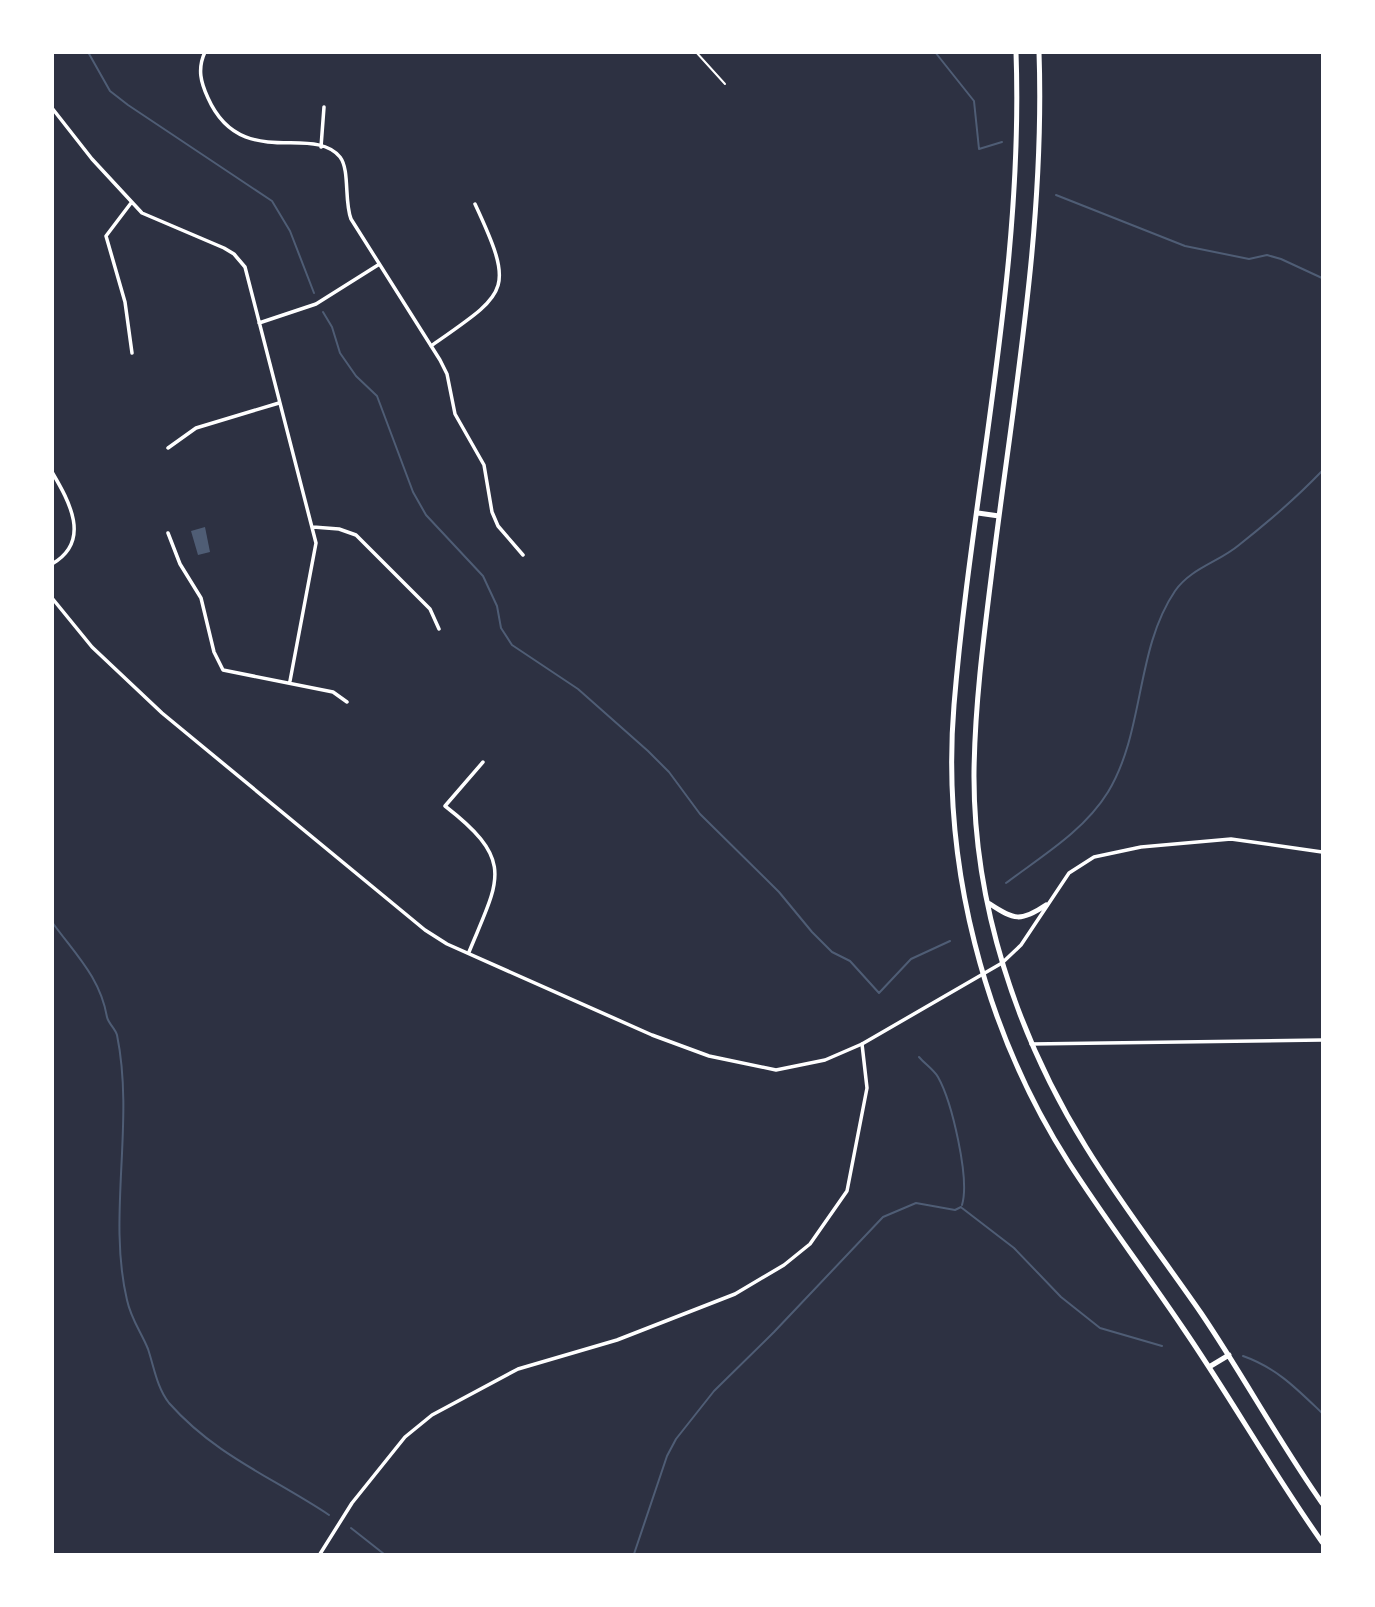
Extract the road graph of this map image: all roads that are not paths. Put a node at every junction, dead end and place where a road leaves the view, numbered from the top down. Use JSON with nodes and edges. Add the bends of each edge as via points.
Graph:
{"nodes":[{"id":1,"x":205,"y":52,"type":"edge"},
{"id":2,"x":696,"y":52,"type":"edge"},
{"id":3,"x":1016,"y":52,"type":"edge"},
{"id":4,"x":1039,"y":52,"type":"edge"},
{"id":5,"x":725,"y":84,"type":"dead end"},
{"id":6,"x":324,"y":107,"type":"dead end"},
{"id":7,"x":52,"y":108,"type":"edge"},
{"id":8,"x":321,"y":147,"type":"junction"},
{"id":9,"x":131,"y":203,"type":"junction"},
{"id":10,"x":475,"y":204,"type":"dead end"},
{"id":11,"x":378,"y":265,"type":"junction"},
{"id":12,"x":259,"y":323,"type":"junction"},
{"id":13,"x":431,"y":346,"type":"junction"},
{"id":14,"x":132,"y":353,"type":"dead end"},
{"id":15,"x":279,"y":403,"type":"junction"},
{"id":16,"x":168,"y":448,"type":"dead end"},
{"id":17,"x":52,"y":472,"type":"edge"},
{"id":18,"x":978,"y":513,"type":"junction"},
{"id":19,"x":999,"y":516,"type":"junction"},
{"id":20,"x":313,"y":527,"type":"junction"},
{"id":21,"x":168,"y":533,"type":"dead end"},
{"id":22,"x":523,"y":555,"type":"dead end"},
{"id":23,"x":52,"y":564,"type":"edge"},
{"id":24,"x":52,"y":598,"type":"edge"},
{"id":25,"x":439,"y":629,"type":"dead end"},
{"id":26,"x":290,"y":681,"type":"junction"},
{"id":27,"x":348,"y":702,"type":"dead end"},
{"id":28,"x":483,"y":762,"type":"dead end"},
{"id":29,"x":1322,"y":852,"type":"edge"},
{"id":30,"x":990,"y":903,"type":"junction"},
{"id":31,"x":1045,"y":905,"type":"junction"},
{"id":32,"x":469,"y":952,"type":"junction"},
{"id":33,"x":1002,"y":963,"type":"junction"},
{"id":34,"x":983,"y":973,"type":"junction"},
{"id":35,"x":1322,"y":1040,"type":"edge"},
{"id":36,"x":862,"y":1044,"type":"junction"},
{"id":37,"x":1031,"y":1044,"type":"junction"},
{"id":38,"x":1228,"y":1355,"type":"junction"},
{"id":39,"x":1209,"y":1367,"type":"junction"},
{"id":40,"x":1322,"y":1503,"type":"edge"},
{"id":41,"x":1322,"y":1542,"type":"edge"},
{"id":42,"x":320,"y":1555,"type":"edge"}],
"edges":[{"from":1,"to":8,"type":"street","via":[[202,85],[231,131],[248,139]]},
{"from":2,"to":5,"type":"lane"},
{"from":3,"to":18,"type":"main road","via":[[1013,220]]},
{"from":4,"to":19,"type":"main road","via":[[1036,222]]},
{"from":6,"to":8,"type":"street"},
{"from":7,"to":9,"type":"street"},
{"from":8,"to":11,"type":"street","via":[[342,158],[345,205]]},
{"from":9,"to":12,"type":"street","via":[[142,213],[234,254],[245,267]]},
{"from":9,"to":14,"type":"street","via":[[106,236],[125,302]]},
{"from":10,"to":13,"type":"street","via":[[498,254],[498,285],[487,307]]},
{"from":11,"to":12,"type":"street","via":[[316,304]]},
{"from":11,"to":13,"type":"street"},
{"from":12,"to":15,"type":"street"},
{"from":13,"to":22,"type":"street","via":[[447,374],[455,414],[484,465],[498,526]]},
{"from":15,"to":16,"type":"street","via":[[196,428]]},
{"from":15,"to":20,"type":"street"},
{"from":17,"to":23,"type":"street","via":[[76,519],[76,532],[67,550]]},
{"from":18,"to":19,"type":"main road"},
{"from":18,"to":34,"type":"main road","via":[[954,707],[953,777],[959,860]]},
{"from":19,"to":30,"type":"main road","via":[[984,634],[974,775]]},
{"from":20,"to":25,"type":"street","via":[[340,529],[356,536],[430,609]]},
{"from":20,"to":26,"type":"street","via":[[316,543]]},
{"from":21,"to":26,"type":"street","via":[[201,598],[223,670]]},
{"from":24,"to":32,"type":"street","via":[[92,647],[172,721],[425,930]]},
{"from":26,"to":27,"type":"street","via":[[333,692]]},
{"from":28,"to":32,"type":"street","via":[[445,806],[478,834],[493,855],[495,867],[494,891]]},
{"from":29,"to":31,"type":"street","via":[[1231,839],[1121,851],[1094,857],[1069,873]]},
{"from":30,"to":31,"type":"main road","via":[[1009,917],[1028,917]]},
{"from":30,"to":33,"type":"main road"},
{"from":31,"to":33,"type":"street","via":[[1021,945]]},
{"from":32,"to":36,"type":"street","via":[[652,1035],[746,1065],[776,1070],[825,1060]]},
{"from":33,"to":34,"type":"street"},
{"from":33,"to":37,"type":"main road"},
{"from":34,"to":36,"type":"street"},
{"from":34,"to":39,"type":"main road","via":[[1010,1046],[1068,1162]]},
{"from":35,"to":37,"type":"street"},
{"from":36,"to":42,"type":"street","via":[[867,1088],[847,1191],[810,1244],[735,1294],[617,1340],[518,1369],[432,1415],[405,1437],[352,1503]]},
{"from":37,"to":38,"type":"main road","via":[[1087,1150]]},
{"from":38,"to":39,"type":"main road"},
{"from":38,"to":40,"type":"main road"},
{"from":39,"to":41,"type":"main road"}]}
